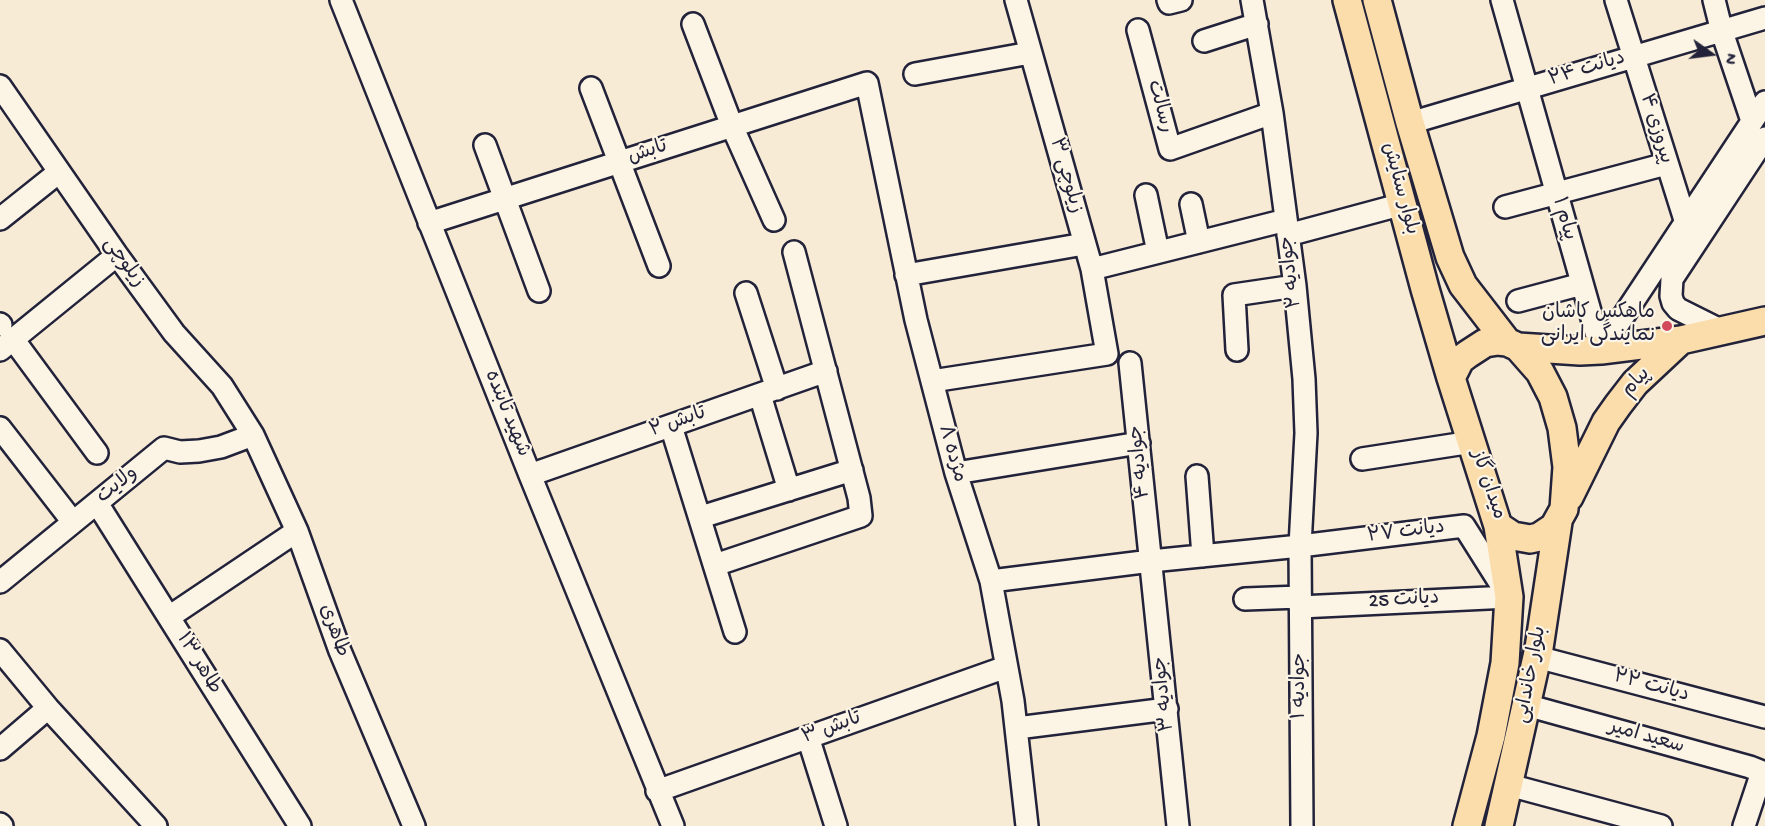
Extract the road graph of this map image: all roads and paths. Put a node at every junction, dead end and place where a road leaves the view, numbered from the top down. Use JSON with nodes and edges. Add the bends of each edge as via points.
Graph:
{"nodes":[{"id":1,"x":342,"y":0,"type":"edge"},
{"id":2,"x":1016,"y":0,"type":"edge"},
{"id":3,"x":1252,"y":0,"type":"edge"},
{"id":4,"x":1347,"y":0,"type":"edge"},
{"id":5,"x":1377,"y":0,"type":"edge"},
{"id":6,"x":1502,"y":0,"type":"edge"},
{"id":7,"x":1616,"y":0,"type":"edge"},
{"id":8,"x":1714,"y":0,"type":"edge"},
{"id":9,"x":1765,"y":18,"type":"edge"},
{"id":10,"x":693,"y":24,"type":"dead end"},
{"id":11,"x":1257,"y":24,"type":"junction"},
{"id":12,"x":1138,"y":30,"type":"dead end"},
{"id":13,"x":1722,"y":32,"type":"junction"},
{"id":14,"x":1203,"y":41,"type":"dead end"},
{"id":15,"x":1030,"y":53,"type":"junction"},
{"id":16,"x":1392,"y":54,"type":"junction"},
{"id":17,"x":1633,"y":57,"type":"junction"},
{"id":18,"x":1365,"y":63,"type":"junction"},
{"id":19,"x":915,"y":74,"type":"dead end"},
{"id":20,"x":867,"y":83,"type":"joint"},
{"id":21,"x":0,"y":86,"type":"edge"},
{"id":22,"x":591,"y":88,"type":"dead end"},
{"id":23,"x":1527,"y":88,"type":"junction"},
{"id":24,"x":1765,"y":102,"type":"edge"},
{"id":25,"x":1272,"y":113,"type":"junction"},
{"id":26,"x":1752,"y":121,"type":"junction"},
{"id":27,"x":1410,"y":123,"type":"junction"},
{"id":28,"x":732,"y":126,"type":"junction"},
{"id":29,"x":1765,"y":138,"type":"edge"},
{"id":30,"x":485,"y":145,"type":"dead end"},
{"id":31,"x":619,"y":162,"type":"junction"},
{"id":32,"x":1666,"y":164,"type":"junction"},
{"id":33,"x":1733,"y":169,"type":"junction"},
{"id":34,"x":59,"y":172,"type":"junction"},
{"id":35,"x":1556,"y":194,"type":"junction"},
{"id":36,"x":1146,"y":195,"type":"dead end"},
{"id":37,"x":506,"y":199,"type":"junction"},
{"id":38,"x":1191,"y":204,"type":"dead end"},
{"id":39,"x":1403,"y":204,"type":"junction"},
{"id":40,"x":1505,"y":207,"type":"dead end"},
{"id":41,"x":0,"y":219,"type":"edge"},
{"id":42,"x":774,"y":220,"type":"dead end"},
{"id":43,"x":429,"y":223,"type":"junction"},
{"id":44,"x":1686,"y":223,"type":"junction"},
{"id":45,"x":1287,"y":227,"type":"junction"},
{"id":46,"x":1199,"y":242,"type":"junction"},
{"id":47,"x":1084,"y":244,"type":"junction"},
{"id":48,"x":794,"y":252,"type":"dead end"},
{"id":49,"x":1158,"y":252,"type":"junction"},
{"id":50,"x":117,"y":255,"type":"junction"},
{"id":51,"x":659,"y":266,"type":"dead end"},
{"id":52,"x":1092,"y":269,"type":"junction"},
{"id":53,"x":906,"y":275,"type":"junction"},
{"id":54,"x":1582,"y":284,"type":"junction"},
{"id":55,"x":1295,"y":286,"type":"junction"},
{"id":56,"x":539,"y":291,"type":"dead end"},
{"id":57,"x":746,"y":292,"type":"dead end"},
{"id":58,"x":1518,"y":301,"type":"dead end"},
{"id":59,"x":1765,"y":321,"type":"edge"},
{"id":60,"x":1722,"y":331,"type":"junction"},
{"id":61,"x":3,"y":334,"type":"edge"},
{"id":62,"x":1681,"y":340,"type":"junction"},
{"id":63,"x":1513,"y":345,"type":"junction"},
{"id":64,"x":1237,"y":350,"type":"dead end"},
{"id":65,"x":1600,"y":350,"type":"junction"},
{"id":66,"x":1130,"y":363,"type":"dead end"},
{"id":67,"x":826,"y":371,"type":"junction"},
{"id":68,"x":1451,"y":378,"type":"junction"},
{"id":69,"x":932,"y":381,"type":"junction"},
{"id":70,"x":768,"y":392,"type":"junction"},
{"id":71,"x":671,"y":426,"type":"junction"},
{"id":72,"x":0,"y":428,"type":"edge"},
{"id":73,"x":253,"y":435,"type":"junction"},
{"id":74,"x":1472,"y":442,"type":"junction"},
{"id":75,"x":1139,"y":443,"type":"junction"},
{"id":76,"x":97,"y":453,"type":"dead end"},
{"id":77,"x":1362,"y":459,"type":"dead end"},
{"id":78,"x":852,"y":470,"type":"junction"},
{"id":79,"x":956,"y":473,"type":"junction"},
{"id":80,"x":530,"y":475,"type":"junction"},
{"id":81,"x":1197,"y":476,"type":"dead end"},
{"id":82,"x":789,"y":490,"type":"junction"},
{"id":83,"x":97,"y":503,"type":"junction"},
{"id":84,"x":1561,"y":516,"type":"junction"},
{"id":85,"x":701,"y":518,"type":"junction"},
{"id":86,"x":73,"y":522,"type":"junction"},
{"id":87,"x":1498,"y":526,"type":"junction"},
{"id":88,"x":297,"y":531,"type":"junction"},
{"id":89,"x":1300,"y":546,"type":"junction"},
{"id":90,"x":1203,"y":556,"type":"junction"},
{"id":91,"x":1151,"y":561,"type":"junction"},
{"id":92,"x":715,"y":565,"type":"junction"},
{"id":93,"x":991,"y":581,"type":"junction"},
{"id":94,"x":0,"y":582,"type":"edge"},
{"id":95,"x":1509,"y":597,"type":"junction"},
{"id":96,"x":1245,"y":599,"type":"dead end"},
{"id":97,"x":1300,"y":602,"type":"junction"},
{"id":98,"x":169,"y":617,"type":"junction"},
{"id":99,"x":735,"y":632,"type":"dead end"},
{"id":100,"x":0,"y":650,"type":"edge"},
{"id":101,"x":1537,"y":657,"type":"junction"},
{"id":102,"x":1006,"y":667,"type":"junction"},
{"id":103,"x":1526,"y":705,"type":"junction"},
{"id":104,"x":48,"y":708,"type":"junction"},
{"id":105,"x":1167,"y":709,"type":"junction"},
{"id":106,"x":1765,"y":717,"type":"edge"},
{"id":107,"x":1017,"y":728,"type":"junction"},
{"id":108,"x":808,"y":737,"type":"junction"},
{"id":109,"x":0,"y":749,"type":"edge"},
{"id":110,"x":1764,"y":773,"type":"edge"},
{"id":111,"x":1509,"y":785,"type":"junction"},
{"id":112,"x":657,"y":791,"type":"junction"},
{"id":113,"x":156,"y":826,"type":"edge"},
{"id":114,"x":300,"y":826,"type":"edge"},
{"id":115,"x":414,"y":826,"type":"edge"},
{"id":116,"x":673,"y":826,"type":"edge"},
{"id":117,"x":836,"y":826,"type":"edge"},
{"id":118,"x":1027,"y":826,"type":"edge"},
{"id":119,"x":1178,"y":826,"type":"edge"},
{"id":120,"x":1302,"y":826,"type":"edge"},
{"id":121,"x":1467,"y":826,"type":"edge"},
{"id":122,"x":1498,"y":826,"type":"edge"},
{"id":123,"x":1660,"y":826,"type":"edge"},
{"id":124,"x":1744,"y":826,"type":"edge"}],
"edges":[{"from":1,"to":43,"type":"street","name":"شهید تابنده"},
{"from":2,"to":15,"type":"street","name":"زیلوچی ۳"},
{"from":3,"to":11,"type":"street","name":"جوادیه ۲"},
{"from":4,"to":18,"type":"main road","name":"بلوار ستایش"},
{"from":5,"to":16,"type":"main road","name":"بلوار ستایش"},
{"from":6,"to":23,"type":"street","name":"پیام ۱"},
{"from":7,"to":17,"type":"street","name":"پیروزی ۴"},
{"from":8,"to":13,"type":"street"},
{"from":9,"to":13,"type":"street","name":"دیانت ۲۴"},
{"from":10,"to":28,"type":"street"},
{"from":11,"to":14,"type":"street"},
{"from":11,"to":25,"type":"street","name":"جوادیه ۲"},
{"from":12,"to":25,"type":"street","name":"رسالت","via":[[1170,149]]},
{"from":13,"to":17,"type":"street","name":"دیانت ۲۴"},
{"from":13,"to":26,"type":"street"},
{"from":15,"to":19,"type":"street"},
{"from":15,"to":47,"type":"street","name":"زیلوچی ۳"},
{"from":16,"to":18,"type":"main road"},
{"from":16,"to":27,"type":"main road","name":"بلوار ستایش"},
{"from":17,"to":23,"type":"street","name":"دیانت ۲۴"},
{"from":17,"to":32,"type":"street","name":"پیروزی ۴"},
{"from":18,"to":39,"type":"main road","name":"بلوار ستایش"},
{"from":20,"to":28,"type":"street","name":"تابش"},
{"from":20,"to":53,"type":"street","name":"مژده ۸"},
{"from":21,"to":34,"type":"street","name":"زیلوچی"},
{"from":22,"to":31,"type":"street"},
{"from":23,"to":27,"type":"street","name":"دیانت ۲۴"},
{"from":23,"to":35,"type":"street","name":"پیام ۱"},
{"from":24,"to":26,"type":"street"},
{"from":25,"to":45,"type":"street","name":"جوادیه ۲"},
{"from":26,"to":33,"type":"street"},
{"from":27,"to":63,"type":"main road","name":"بلوار ستایش","via":[[1450,257],[1463,285]]},
{"from":28,"to":31,"type":"street","name":"تابش"},
{"from":28,"to":42,"type":"street"},
{"from":29,"to":33,"type":"street"},
{"from":30,"to":37,"type":"street"},
{"from":31,"to":37,"type":"street","name":"تابش"},
{"from":31,"to":51,"type":"street"},
{"from":32,"to":35,"type":"street"},
{"from":32,"to":44,"type":"street","name":"پیروزی ۴"},
{"from":33,"to":44,"type":"street"},
{"from":33,"to":60,"type":"street","via":[[1672,279],[1671,288],[1678,309]]},
{"from":34,"to":41,"type":"street"},
{"from":34,"to":50,"type":"street","name":"زیلوچی"},
{"from":35,"to":40,"type":"street"},
{"from":35,"to":54,"type":"street","name":"پیام ۱"},
{"from":36,"to":49,"type":"street"},
{"from":37,"to":43,"type":"street","name":"تابش"},
{"from":37,"to":56,"type":"street"},
{"from":38,"to":46,"type":"street"},
{"from":39,"to":45,"type":"street"},
{"from":39,"to":68,"type":"main road","name":"بلوار ستایش"},
{"from":43,"to":80,"type":"street","name":"شهید تابنده"},
{"from":44,"to":65,"type":"street"},
{"from":45,"to":46,"type":"street"},
{"from":45,"to":55,"type":"street","name":"جوادیه ۲"},
{"from":46,"to":49,"type":"street"},
{"from":47,"to":52,"type":"street","name":"زیلوچی ۳"},
{"from":47,"to":53,"type":"street"},
{"from":48,"to":67,"type":"street"},
{"from":49,"to":52,"type":"street"},
{"from":50,"to":61,"type":"street"},
{"from":50,"to":73,"type":"street","name":"زیلوچی","via":[[174,333],[222,386]]},
{"from":52,"to":69,"type":"street","name":"زیلوچی ۳","via":[[1107,354]]},
{"from":53,"to":69,"type":"street","name":"مژده ۸"},
{"from":54,"to":58,"type":"street"},
{"from":54,"to":65,"type":"street","name":"پیام ۱"},
{"from":55,"to":64,"type":"street","via":[[1234,295]]},
{"from":55,"to":89,"type":"street","name":"جوادیه ۲","via":[[1305,409]]},
{"from":57,"to":70,"type":"street"},
{"from":59,"to":60,"type":"main road"},
{"from":60,"to":62,"type":"main road"},
{"from":61,"to":76,"type":"street"},
{"from":62,"to":65,"type":"main road"},
{"from":62,"to":84,"type":"main road","name":"پیام","via":[[1635,383],[1606,422]]},
{"from":63,"to":65,"type":"main road"},
{"from":63,"to":68,"type":"main road","via":[[1491,342],[1475,347],[1460,360]]},
{"from":63,"to":84,"type":"main road","via":[[1544,378],[1558,412],[1567,467]]},
{"from":66,"to":75,"type":"street","name":"جوادیه ۴"},
{"from":67,"to":70,"type":"street","name":"تابش ۲"},
{"from":67,"to":78,"type":"street"},
{"from":68,"to":74,"type":"main road","name":"میدان گاز"},
{"from":69,"to":79,"type":"street","name":"مژده ۸"},
{"from":70,"to":71,"type":"street","name":"تابش ۲"},
{"from":70,"to":82,"type":"street"},
{"from":71,"to":80,"type":"street","name":"تابش ۲"},
{"from":71,"to":85,"type":"street"},
{"from":72,"to":86,"type":"street"},
{"from":73,"to":83,"type":"street","name":"ولایت","via":[[199,452],[164,448]]},
{"from":73,"to":88,"type":"street","name":"طاهری"},
{"from":74,"to":77,"type":"street"},
{"from":74,"to":87,"type":"main road","name":"میدان گاز"},
{"from":75,"to":79,"type":"street"},
{"from":75,"to":91,"type":"street","name":"جوادیه ۴"},
{"from":78,"to":82,"type":"street"},
{"from":78,"to":92,"type":"street","via":[[861,516]]},
{"from":79,"to":93,"type":"street","name":"مژده ۸"},
{"from":80,"to":112,"type":"street","name":"شهید تابنده"},
{"from":81,"to":90,"type":"street"},
{"from":82,"to":85,"type":"street"},
{"from":83,"to":86,"type":"street","name":"ولایت"},
{"from":83,"to":98,"type":"street","name":"طاهر ۱۳"},
{"from":84,"to":87,"type":"main road","name":"میدان گاز","via":[[1547,533],[1530,539],[1513,536]]},
{"from":84,"to":101,"type":"main road","name":"بلوار خاندایی"},
{"from":85,"to":92,"type":"street"},
{"from":86,"to":94,"type":"street","name":"ولایت"},
{"from":87,"to":95,"type":"main road","name":"بلوار خاندایی"},
{"from":88,"to":98,"type":"street"},
{"from":88,"to":115,"type":"street","name":"طاهری","via":[[340,651]]},
{"from":89,"to":90,"type":"street"},
{"from":89,"to":95,"type":"street","name":"دیانت ۲۷","via":[[1464,526]]},
{"from":89,"to":97,"type":"street","name":"جوادیه ۱"},
{"from":90,"to":91,"type":"street"},
{"from":91,"to":93,"type":"street"},
{"from":91,"to":105,"type":"street","name":"جوادیه ۳"},
{"from":92,"to":99,"type":"street"},
{"from":93,"to":102,"type":"street","name":"مژده ۸"},
{"from":95,"to":97,"type":"street","name":"دیانت 25"},
{"from":95,"to":121,"type":"main road","name":"بلوار خاندایی","via":[[1502,688]]},
{"from":96,"to":97,"type":"street","name":"دیانت 25"},
{"from":97,"to":120,"type":"street","name":"جوادیه ۱"},
{"from":98,"to":114,"type":"street","name":"طاهر ۱۳"},
{"from":100,"to":104,"type":"street"},
{"from":101,"to":103,"type":"main road","name":"بلوار خاندایی"},
{"from":101,"to":106,"type":"street","name":"دیانت ۲۲"},
{"from":102,"to":107,"type":"street","name":"مژده ۸"},
{"from":102,"to":108,"type":"street","name":"تابش ۳"},
{"from":103,"to":110,"type":"street","name":"سعید امیر"},
{"from":103,"to":111,"type":"main road","name":"بلوار خاندایی"},
{"from":104,"to":109,"type":"street"},
{"from":104,"to":113,"type":"street"},
{"from":105,"to":107,"type":"street"},
{"from":105,"to":119,"type":"street","name":"جوادیه ۳"},
{"from":107,"to":118,"type":"street","name":"مژده ۸"},
{"from":108,"to":112,"type":"street","name":"تابش ۳"},
{"from":108,"to":117,"type":"street"},
{"from":110,"to":124,"type":"street"},
{"from":111,"to":122,"type":"main road","name":"بلوار خاندایی"},
{"from":111,"to":123,"type":"street"},
{"from":112,"to":116,"type":"street","name":"شهید تابنده"}]}
